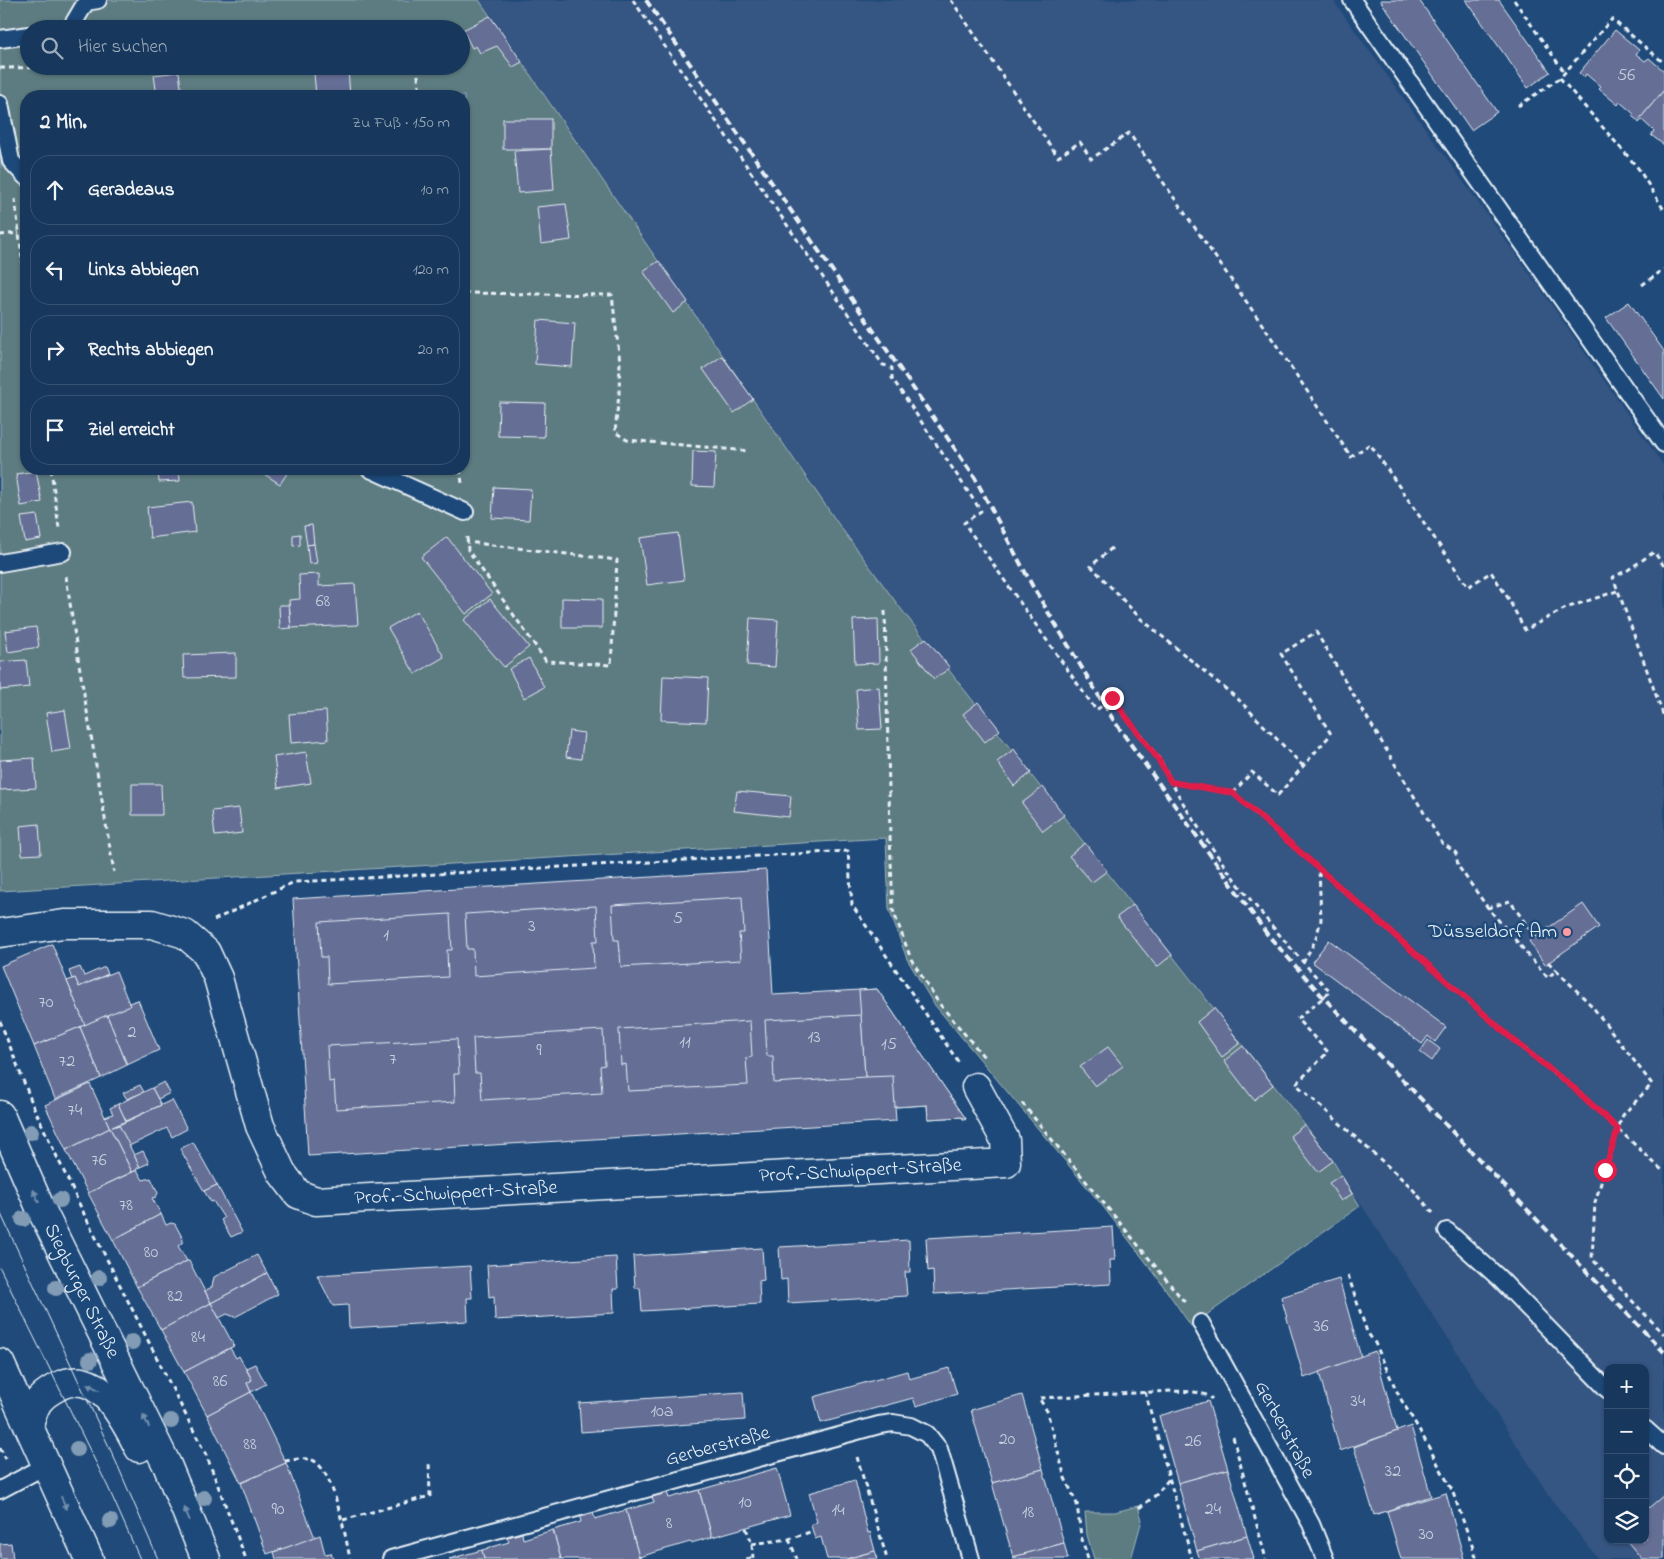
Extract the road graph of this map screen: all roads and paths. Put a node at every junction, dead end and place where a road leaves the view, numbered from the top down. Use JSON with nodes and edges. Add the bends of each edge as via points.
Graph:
{"nodes":[{"id":1,"x":98,"y":0,"type":"edge"},
{"id":2,"x":633,"y":0,"type":"edge"},
{"id":3,"x":951,"y":0,"type":"edge"},
{"id":4,"x":1352,"y":0,"type":"edge"},
{"id":5,"x":1514,"y":0,"type":"edge"},
{"id":6,"x":75,"y":20,"type":"edge"},
{"id":7,"x":20,"y":36,"type":"edge"},
{"id":8,"x":0,"y":39,"type":"edge"},
{"id":9,"x":1664,"y":62,"type":"edge"},
{"id":10,"x":0,"y":68,"type":"edge"},
{"id":11,"x":20,"y":68,"type":"edge"},
{"id":12,"x":1565,"y":73,"type":"junction"},
{"id":13,"x":418,"y":75,"type":"edge"},
{"id":14,"x":1560,"y":78,"type":"junction"},
{"id":15,"x":419,"y":90,"type":"edge"},
{"id":16,"x":0,"y":104,"type":"edge"},
{"id":17,"x":1518,"y":106,"type":"dead end"},
{"id":18,"x":11,"y":162,"type":"junction"},
{"id":19,"x":20,"y":172,"type":"edge"},
{"id":20,"x":1664,"y":210,"type":"edge"},
{"id":21,"x":19,"y":233,"type":"junction"},
{"id":22,"x":0,"y":235,"type":"edge"},
{"id":23,"x":20,"y":241,"type":"edge"},
{"id":24,"x":1664,"y":270,"type":"edge"},
{"id":25,"x":1642,"y":285,"type":"dead end"},
{"id":26,"x":470,"y":293,"type":"edge"},
{"id":27,"x":1664,"y":444,"type":"edge"},
{"id":28,"x":748,"y":451,"type":"dead end"},
{"id":29,"x":51,"y":475,"type":"edge"},
{"id":30,"x":383,"y":475,"type":"edge"},
{"id":31,"x":465,"y":512,"type":"dead end"},
{"id":32,"x":467,"y":542,"type":"joint"},
{"id":33,"x":1112,"y":548,"type":"dead end"},
{"id":34,"x":62,"y":552,"type":"junction"},
{"id":35,"x":0,"y":563,"type":"edge"},
{"id":36,"x":1664,"y":566,"type":"edge"},
{"id":37,"x":1618,"y":591,"type":"junction"},
{"id":38,"x":885,"y":611,"type":"dead end"},
{"id":39,"x":1664,"y":717,"type":"edge"},
{"id":40,"x":1304,"y":767,"type":"junction"},
{"id":41,"x":1171,"y":782,"type":"junction"},
{"id":42,"x":1233,"y":793,"type":"junction"},
{"id":43,"x":1319,"y":868,"type":"junction"},
{"id":44,"x":114,"y":872,"type":"dead end"},
{"id":45,"x":1488,"y":908,"type":"junction"},
{"id":46,"x":0,"y":933,"type":"edge"},
{"id":47,"x":185,"y":934,"type":"junction"},
{"id":48,"x":1535,"y":937,"type":"dead end"},
{"id":49,"x":1548,"y":962,"type":"dead end"},
{"id":50,"x":1303,"y":963,"type":"junction"},
{"id":51,"x":1556,"y":970,"type":"junction"},
{"id":52,"x":0,"y":1021,"type":"edge"},
{"id":53,"x":989,"y":1063,"type":"dead end"},
{"id":54,"x":976,"y":1087,"type":"joint"},
{"id":55,"x":1021,"y":1102,"type":"dead end"},
{"id":56,"x":0,"y":1115,"type":"edge"},
{"id":57,"x":1618,"y":1129,"type":"junction"},
{"id":58,"x":1664,"y":1172,"type":"edge"},
{"id":59,"x":1447,"y":1231,"type":"joint"},
{"id":60,"x":1348,"y":1276,"type":"dead end"},
{"id":61,"x":1201,"y":1323,"type":"joint"},
{"id":62,"x":1664,"y":1334,"type":"edge"},
{"id":63,"x":0,"y":1363,"type":"edge"},
{"id":64,"x":1604,"y":1386,"type":"edge"},
{"id":65,"x":1145,"y":1392,"type":"junction"},
{"id":66,"x":1218,"y":1404,"type":"dead end"},
{"id":67,"x":29,"y":1425,"type":"junction"},
{"id":68,"x":1230,"y":1428,"type":"dead end"},
{"id":69,"x":850,"y":1432,"type":"junction"},
{"id":70,"x":1649,"y":1433,"type":"edge"},
{"id":71,"x":1664,"y":1446,"type":"edge"},
{"id":72,"x":284,"y":1460,"type":"dead end"},
{"id":73,"x":429,"y":1460,"type":"dead end"},
{"id":74,"x":47,"y":1465,"type":"junction"},
{"id":75,"x":167,"y":1465,"type":"junction"},
{"id":76,"x":1169,"y":1479,"type":"junction"},
{"id":77,"x":0,"y":1490,"type":"edge"},
{"id":78,"x":1139,"y":1508,"type":"dead end"},
{"id":79,"x":343,"y":1520,"type":"junction"},
{"id":80,"x":746,"y":1528,"type":"dead end"},
{"id":81,"x":813,"y":1531,"type":"dead end"},
{"id":82,"x":789,"y":1539,"type":"junction"},
{"id":83,"x":752,"y":1544,"type":"junction"},
{"id":84,"x":753,"y":1558,"type":"edge"},
{"id":85,"x":89,"y":1559,"type":"edge"},
{"id":86,"x":206,"y":1559,"type":"edge"},
{"id":87,"x":246,"y":1559,"type":"edge"},
{"id":88,"x":350,"y":1559,"type":"edge"},
{"id":89,"x":391,"y":1559,"type":"edge"},
{"id":90,"x":746,"y":1559,"type":"edge"},
{"id":91,"x":797,"y":1559,"type":"edge"},
{"id":92,"x":887,"y":1559,"type":"edge"},
{"id":93,"x":971,"y":1559,"type":"edge"},
{"id":94,"x":1088,"y":1559,"type":"edge"},
{"id":95,"x":1192,"y":1559,"type":"edge"},
{"id":96,"x":1266,"y":1559,"type":"edge"},
{"id":97,"x":1325,"y":1559,"type":"edge"},
{"id":98,"x":1477,"y":1559,"type":"edge"}],
"edges":[{"from":1,"to":6,"type":"lane","via":[[86,2]]},
{"from":2,"to":41,"type":"path","via":[[883,365],[892,368],[892,378],[981,511],[964,522],[1096,710],[1112,698],[1158,759]]},
{"from":3,"to":37,"type":"path","via":[[1058,157],[1080,142],[1091,159],[1129,134],[1351,457],[1370,444],[1468,587],[1491,572],[1525,630],[1566,608]]},
{"from":4,"to":27,"type":"lane"},
{"from":5,"to":12,"type":"path"},
{"from":7,"to":8,"type":"lane"},
{"from":9,"to":12,"type":"path","via":[[1612,19]]},
{"from":10,"to":11,"type":"path"},
{"from":12,"to":14,"type":"path"},
{"from":13,"to":15,"type":"path"},
{"from":14,"to":17,"type":"path"},
{"from":14,"to":20,"type":"path","via":[[1638,168]]},
{"from":16,"to":18,"type":"lane"},
{"from":18,"to":19,"type":"lane"},
{"from":18,"to":21,"type":"path"},
{"from":21,"to":22,"type":"path"},
{"from":21,"to":23,"type":"path"},
{"from":24,"to":25,"type":"path"},
{"from":26,"to":28,"type":"path","via":[[612,295],[620,362],[614,432],[627,440]]},
{"from":29,"to":34,"type":"path"},
{"from":30,"to":31,"type":"lane"},
{"from":32,"to":32,"type":"path","via":[[468,550],[546,662],[611,665],[617,560]]},
{"from":33,"to":40,"type":"path","via":[[1091,566],[1140,618],[1239,700]]},
{"from":34,"to":35,"type":"lane"},
{"from":34,"to":44,"type":"path"},
{"from":36,"to":37,"type":"path","via":[[1654,552],[1613,577]]},
{"from":37,"to":39,"type":"path"},
{"from":38,"to":53,"type":"path","via":[[893,910],[911,959],[938,1002]]},
{"from":40,"to":42,"type":"path","via":[[1278,795],[1252,772]]},
{"from":40,"to":45,"type":"path","via":[[1332,734],[1281,654],[1316,632],[1442,844],[1456,853],[1458,866]]},
{"from":41,"to":42,"type":"path"},
{"from":41,"to":50,"type":"path","via":[[1235,879]]},
{"from":42,"to":43,"type":"path"},
{"from":43,"to":50,"type":"path","via":[[1321,920],[1315,942]]},
{"from":43,"to":57,"type":"path"},
{"from":45,"to":48,"type":"path","via":[[1510,901]]},
{"from":45,"to":51,"type":"path","via":[[1548,978]]},
{"from":46,"to":47,"type":"street","name":"Prof.-Schwippert-Straße","via":[[64,924],[152,924]]},
{"from":47,"to":54,"type":"path","via":[[294,882],[848,851],[852,906]]},
{"from":47,"to":54,"type":"street","name":"Prof.-Schwippert-Straße","via":[[206,952],[218,978],[260,1126],[282,1173],[298,1194],[316,1201],[1006,1163],[1005,1140]]},
{"from":49,"to":51,"type":"path"},
{"from":50,"to":59,"type":"path","via":[[1330,992],[1297,1019],[1328,1052],[1296,1084],[1410,1186]]},
{"from":51,"to":57,"type":"path","via":[[1592,1006],[1652,1084],[1623,1115]]},
{"from":52,"to":87,"type":"path","via":[[34,1108],[81,1208],[207,1457]]},
{"from":55,"to":61,"type":"path"},
{"from":75,"to":56,"type":"street","name":"Siegburger Straße","one_way":true,"via":[[40,1205]]},
{"from":57,"to":58,"type":"path"},
{"from":57,"to":62,"type":"path","via":[[1595,1202],[1592,1259]]},
{"from":59,"to":64,"type":"lane","via":[[1499,1278]]},
{"from":60,"to":98,"type":"path","via":[[1367,1332],[1452,1490]]},
{"from":61,"to":97,"type":"lane","name":"Gerberstraße","via":[[1310,1524]]},
{"from":63,"to":67,"type":"street"},
{"from":65,"to":66,"type":"path","via":[[1192,1392],[1208,1396]]},
{"from":65,"to":76,"type":"path"},
{"from":65,"to":94,"type":"path","via":[[1039,1398],[1047,1411],[1065,1478],[1077,1504]]},
{"from":67,"to":74,"type":"street"},
{"from":75,"to":67,"type":"street","name":"Siegburger Straße","one_way":true,"via":[[141,1453],[109,1399],[78,1381],[59,1386],[40,1397]]},
{"from":68,"to":96,"type":"path"},
{"from":69,"to":89,"type":"lane","name":"Gerberstraße"},
{"from":69,"to":92,"type":"path"},
{"from":69,"to":93,"type":"lane","name":"Gerberstraße","via":[[894,1423],[911,1426],[927,1434],[939,1449]]},
{"from":70,"to":71,"type":"lane"},
{"from":72,"to":79,"type":"path","via":[[314,1460],[331,1484]]},
{"from":73,"to":79,"type":"path","via":[[430,1496]]},
{"from":74,"to":77,"type":"lane"},
{"from":74,"to":85,"type":"street","one_way":true},
{"from":86,"to":75,"type":"street","name":"Siegburger Straße","one_way":true},
{"from":76,"to":78,"type":"path"},
{"from":76,"to":95,"type":"path"},
{"from":79,"to":88,"type":"path"},
{"from":80,"to":83,"type":"path"},
{"from":81,"to":82,"type":"path"},
{"from":82,"to":83,"type":"path"},
{"from":82,"to":91,"type":"path"},
{"from":83,"to":84,"type":"path"},
{"from":84,"to":90,"type":"path"}]}
